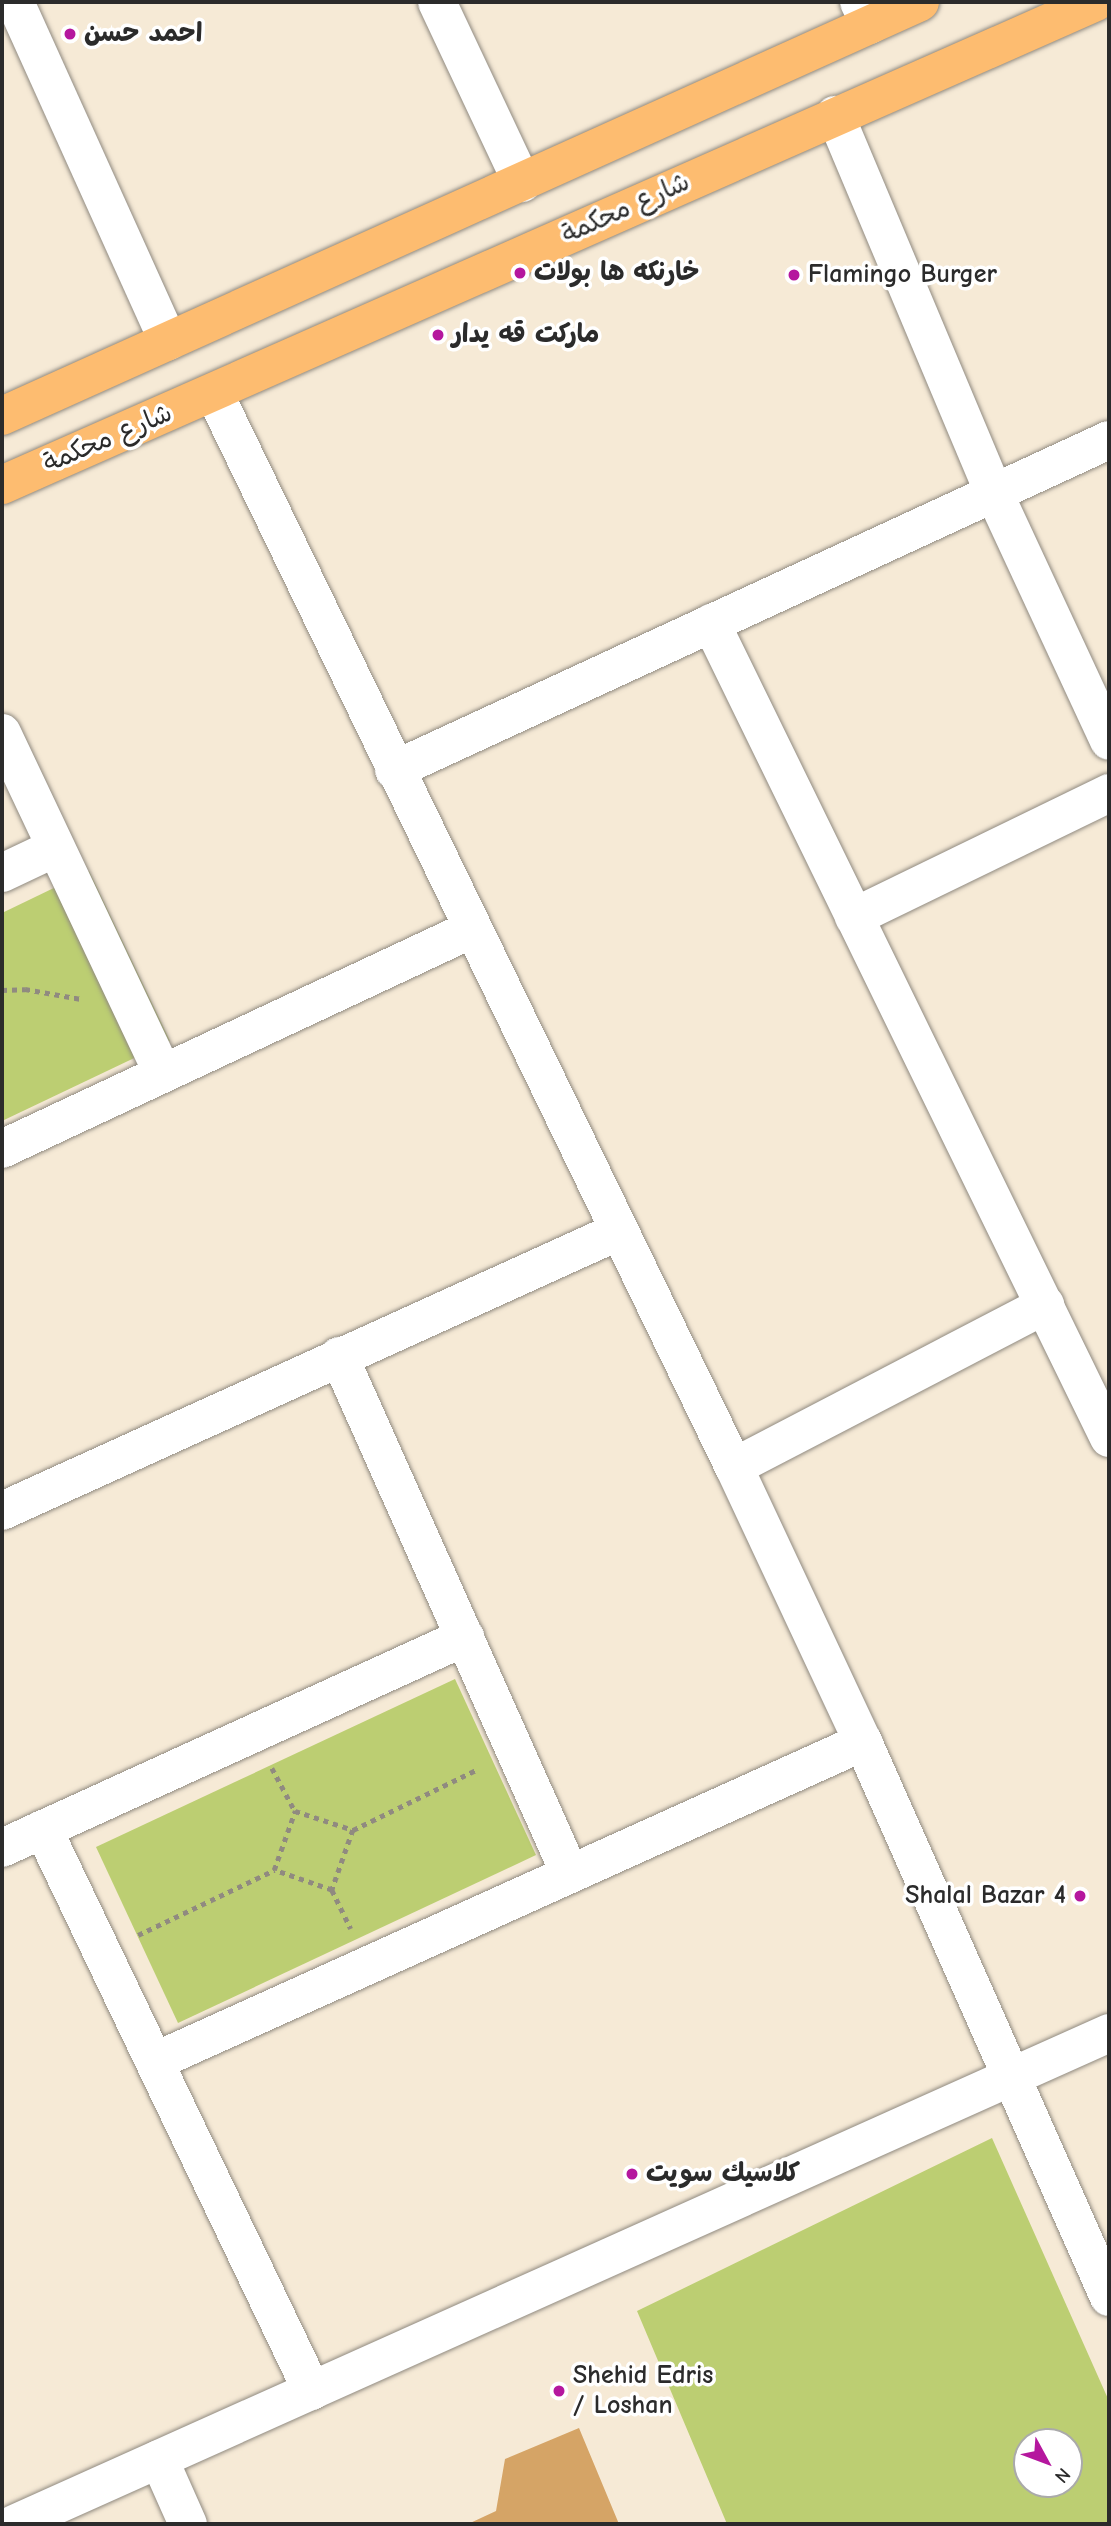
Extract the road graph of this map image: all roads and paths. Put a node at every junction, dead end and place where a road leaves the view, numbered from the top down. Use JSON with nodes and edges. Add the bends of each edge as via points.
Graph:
{"nodes":[{"id":1,"x":15,"y":2,"type":"edge"},
{"id":2,"x":437,"y":2,"type":"edge"},
{"id":3,"x":920,"y":2,"type":"edge"},
{"id":4,"x":1096,"y":2,"type":"edge"},
{"id":5,"x":864,"y":13,"type":"edge"},
{"id":6,"x":835,"y":115,"type":"junction"},
{"id":7,"x":522,"y":183,"type":"junction"},
{"id":8,"x":168,"y":341,"type":"junction"},
{"id":9,"x":215,"y":393,"type":"junction"},
{"id":10,"x":2,"y":416,"type":"edge"},
{"id":11,"x":1109,"y":440,"type":"edge"},
{"id":12,"x":2,"y":485,"type":"edge"},
{"id":13,"x":994,"y":493,"type":"junction"},
{"id":14,"x":711,"y":623,"type":"junction"},
{"id":15,"x":2,"y":733,"type":"edge"},
{"id":16,"x":1109,"y":741,"type":"edge"},
{"id":17,"x":394,"y":769,"type":"junction"},
{"id":18,"x":1109,"y":793,"type":"edge"},
{"id":19,"x":55,"y":848,"type":"junction"},
{"id":20,"x":2,"y":873,"type":"edge"},
{"id":21,"x":855,"y":917,"type":"junction"},
{"id":22,"x":472,"y":929,"type":"junction"},
{"id":23,"x":162,"y":1072,"type":"junction"},
{"id":24,"x":2,"y":1149,"type":"edge"},
{"id":25,"x":619,"y":1231,"type":"junction"},
{"id":26,"x":1045,"y":1305,"type":"junction"},
{"id":27,"x":339,"y":1356,"type":"junction"},
{"id":28,"x":1109,"y":1438,"type":"edge"},
{"id":29,"x":734,"y":1467,"type":"junction"},
{"id":30,"x":2,"y":1511,"type":"edge"},
{"id":31,"x":465,"y":1637,"type":"junction"},
{"id":32,"x":863,"y":1742,"type":"junction"},
{"id":33,"x":516,"y":1751,"type":"junction"},
{"id":34,"x":270,"y":1765,"type":"dead end"},
{"id":35,"x":295,"y":1811,"type":"junction"},
{"id":36,"x":43,"y":1829,"type":"junction"},
{"id":37,"x":353,"y":1830,"type":"junction"},
{"id":38,"x":2,"y":1848,"type":"edge"},
{"id":39,"x":274,"y":1870,"type":"junction"},
{"id":40,"x":570,"y":1874,"type":"junction"},
{"id":41,"x":332,"y":1890,"type":"junction"},
{"id":42,"x":355,"y":1939,"type":"dead end"},
{"id":43,"x":103,"y":1952,"type":"junction"},
{"id":44,"x":1109,"y":2033,"type":"edge"},
{"id":45,"x":156,"y":2061,"type":"junction"},
{"id":46,"x":1013,"y":2077,"type":"junction"},
{"id":47,"x":1109,"y":2297,"type":"edge"},
{"id":48,"x":312,"y":2391,"type":"junction"},
{"id":49,"x":159,"y":2459,"type":"junction"},
{"id":50,"x":14,"y":2524,"type":"edge"},
{"id":51,"x":188,"y":2524,"type":"edge"}],
"edges":[{"from":1,"to":8,"type":"street"},
{"from":2,"to":7,"type":"street"},
{"from":3,"to":5,"type":"main road"},
{"from":4,"to":6,"type":"main road","name":"شارع محكمة"},
{"from":5,"to":7,"type":"main road"},
{"from":6,"to":9,"type":"main road","name":"شارع محكمة"},
{"from":6,"to":13,"type":"street"},
{"from":7,"to":8,"type":"main road"},
{"from":8,"to":10,"type":"main road"},
{"from":9,"to":12,"type":"main road","name":"شارع محكمة"},
{"from":9,"to":17,"type":"street"},
{"from":11,"to":13,"type":"street"},
{"from":13,"to":14,"type":"street"},
{"from":13,"to":16,"type":"street"},
{"from":14,"to":17,"type":"street"},
{"from":14,"to":21,"type":"street"},
{"from":15,"to":19,"type":"street"},
{"from":17,"to":22,"type":"street"},
{"from":18,"to":21,"type":"street"},
{"from":19,"to":20,"type":"street"},
{"from":19,"to":23,"type":"street"},
{"from":21,"to":26,"type":"street"},
{"from":22,"to":23,"type":"street"},
{"from":22,"to":25,"type":"street"},
{"from":23,"to":24,"type":"street"},
{"from":25,"to":27,"type":"street"},
{"from":25,"to":29,"type":"street"},
{"from":26,"to":28,"type":"street"},
{"from":26,"to":29,"type":"street"},
{"from":27,"to":30,"type":"street"},
{"from":27,"to":31,"type":"street"},
{"from":29,"to":32,"type":"street"},
{"from":31,"to":33,"type":"street"},
{"from":31,"to":36,"type":"street"},
{"from":32,"to":40,"type":"street"},
{"from":32,"to":46,"type":"street"},
{"from":33,"to":37,"type":"path"},
{"from":33,"to":40,"type":"street"},
{"from":34,"to":35,"type":"path"},
{"from":35,"to":37,"type":"path"},
{"from":35,"to":39,"type":"path"},
{"from":36,"to":38,"type":"street"},
{"from":36,"to":43,"type":"street"},
{"from":37,"to":41,"type":"path"},
{"from":39,"to":41,"type":"path"},
{"from":39,"to":43,"type":"path"},
{"from":40,"to":45,"type":"street"},
{"from":41,"to":42,"type":"path"},
{"from":43,"to":45,"type":"street"},
{"from":44,"to":46,"type":"street"},
{"from":45,"to":48,"type":"street"},
{"from":46,"to":47,"type":"street"},
{"from":46,"to":48,"type":"street"},
{"from":48,"to":49,"type":"street"},
{"from":49,"to":50,"type":"street"},
{"from":49,"to":51,"type":"street"}]}
